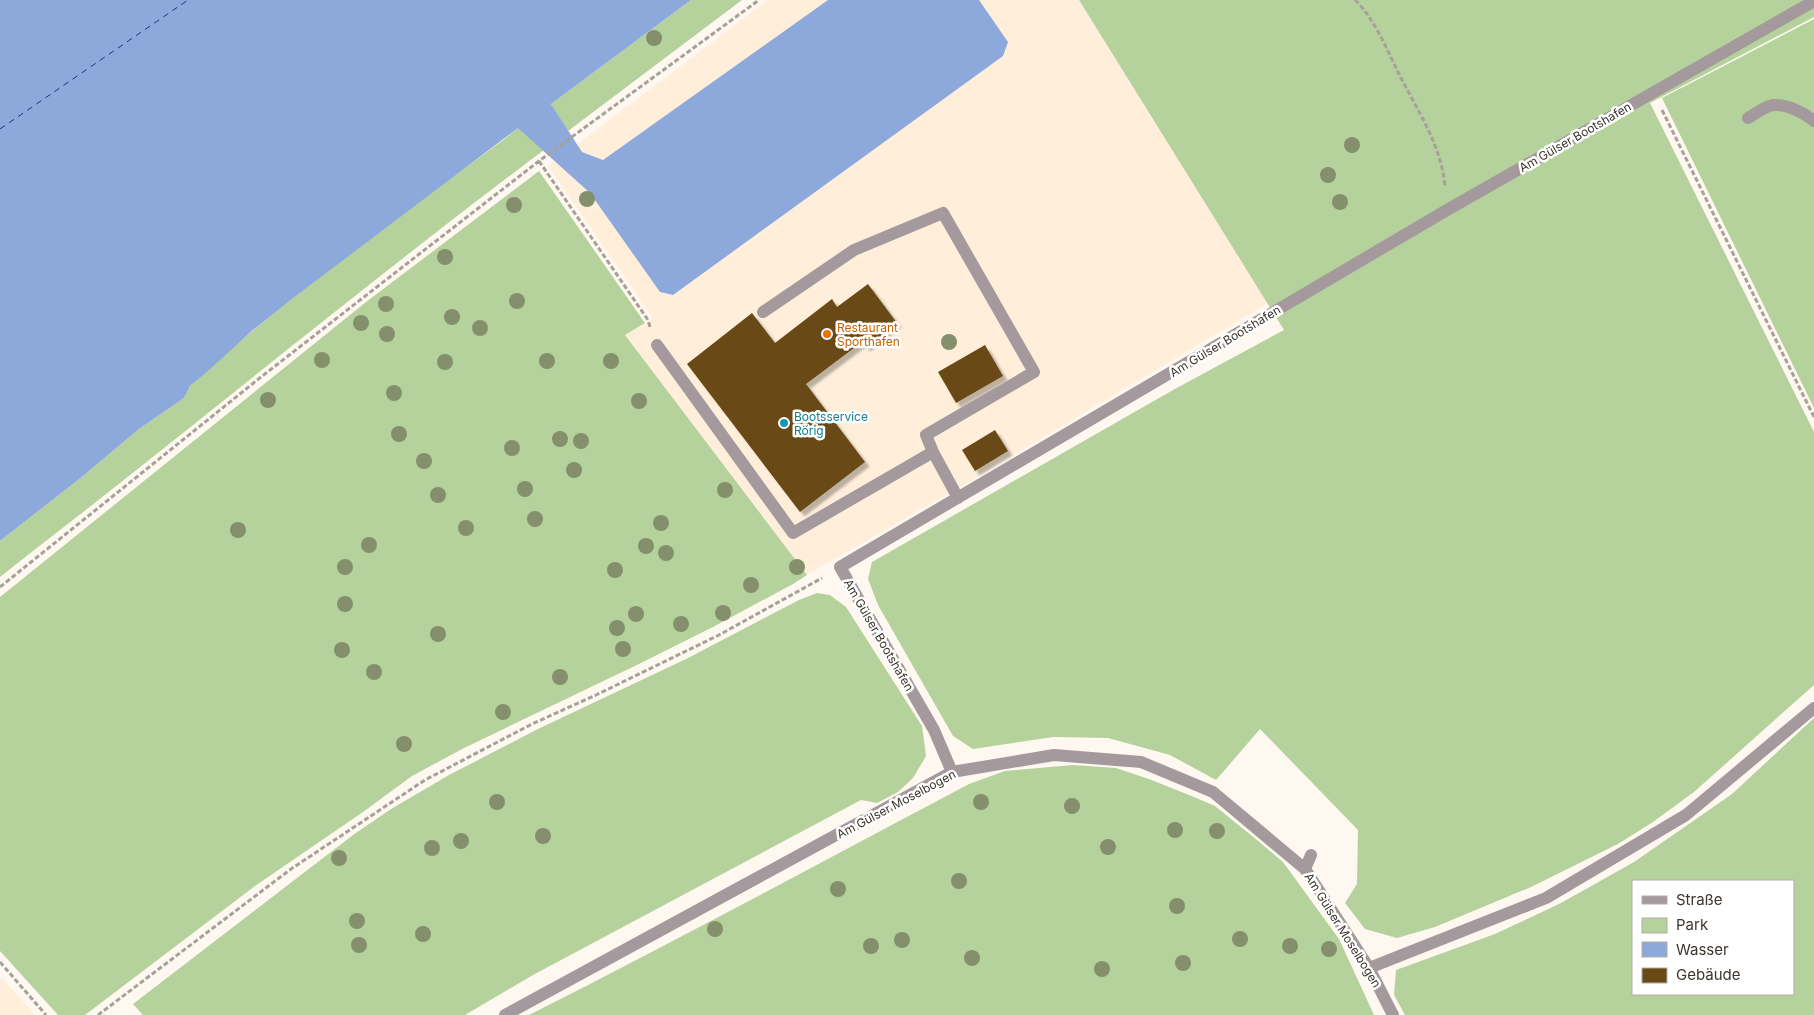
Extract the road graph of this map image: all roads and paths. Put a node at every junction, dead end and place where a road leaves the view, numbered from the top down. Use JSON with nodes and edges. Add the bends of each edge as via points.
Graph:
{"nodes":[{"id":1,"x":759,"y":0,"type":"edge"},
{"id":2,"x":1355,"y":0,"type":"edge"},
{"id":3,"x":1814,"y":1,"type":"edge"},
{"id":4,"x":1653,"y":92,"type":"junction"},
{"id":5,"x":1748,"y":118,"type":"dead end"},
{"id":6,"x":1814,"y":121,"type":"edge"},
{"id":7,"x":539,"y":161,"type":"junction"},
{"id":8,"x":1447,"y":210,"type":"junction"},
{"id":9,"x":762,"y":312,"type":"dead end"},
{"id":10,"x":657,"y":345,"type":"joint"},
{"id":11,"x":1814,"y":417,"type":"edge"},
{"id":12,"x":933,"y":452,"type":"junction"},
{"id":13,"x":958,"y":498,"type":"junction"},
{"id":14,"x":840,"y":567,"type":"junction"},
{"id":15,"x":0,"y":587,"type":"edge"},
{"id":16,"x":1814,"y":708,"type":"edge"},
{"id":17,"x":952,"y":772,"type":"junction"},
{"id":18,"x":1311,"y":854,"type":"dead end"},
{"id":19,"x":1304,"y":868,"type":"junction"},
{"id":20,"x":0,"y":962,"type":"edge"},
{"id":21,"x":1369,"y":968,"type":"junction"},
{"id":22,"x":46,"y":1015,"type":"edge"},
{"id":23,"x":98,"y":1015,"type":"edge"},
{"id":24,"x":505,"y":1015,"type":"edge"},
{"id":25,"x":1393,"y":1015,"type":"edge"}],
"edges":[{"from":1,"to":7,"type":"path"},
{"from":2,"to":8,"type":"path","via":[[1383,42],[1434,143],[1444,177]]},
{"from":3,"to":4,"type":"street","name":"Am Gülser Bootshafen"},
{"from":4,"to":8,"type":"street","name":"Am Gülser Bootshafen"},
{"from":4,"to":11,"type":"path"},
{"from":5,"to":6,"type":"street","via":[[1773,105],[1786,107]]},
{"from":7,"to":10,"type":"path","via":[[648,320]]},
{"from":7,"to":15,"type":"path","via":[[261,377]]},
{"from":8,"to":13,"type":"street","name":"Am Gülser Bootshafen"},
{"from":9,"to":12,"type":"street","via":[[854,250],[943,213],[1034,372],[926,435]]},
{"from":10,"to":12,"type":"street","via":[[793,533]]},
{"from":12,"to":13,"type":"street"},
{"from":13,"to":14,"type":"street","name":"Am Gülser Bootshafen"},
{"from":14,"to":17,"type":"street","name":"Am Gülser Bootshafen","via":[[934,730]]},
{"from":14,"to":23,"type":"path","via":[[719,635],[532,724],[425,780],[291,869]]},
{"from":16,"to":21,"type":"street","via":[[1686,815],[1546,898]]},
{"from":17,"to":19,"type":"street","name":"Am Gülser Moselbogen","via":[[1054,755],[1141,762],[1213,792]]},
{"from":17,"to":24,"type":"street","name":"Am Gülser Moselbogen"},
{"from":18,"to":19,"type":"street"},
{"from":19,"to":21,"type":"street","name":"Am Gülser Moselbogen"},
{"from":20,"to":22,"type":"path"},
{"from":21,"to":25,"type":"street","name":"Am Gülser Moselbogen"}]}
